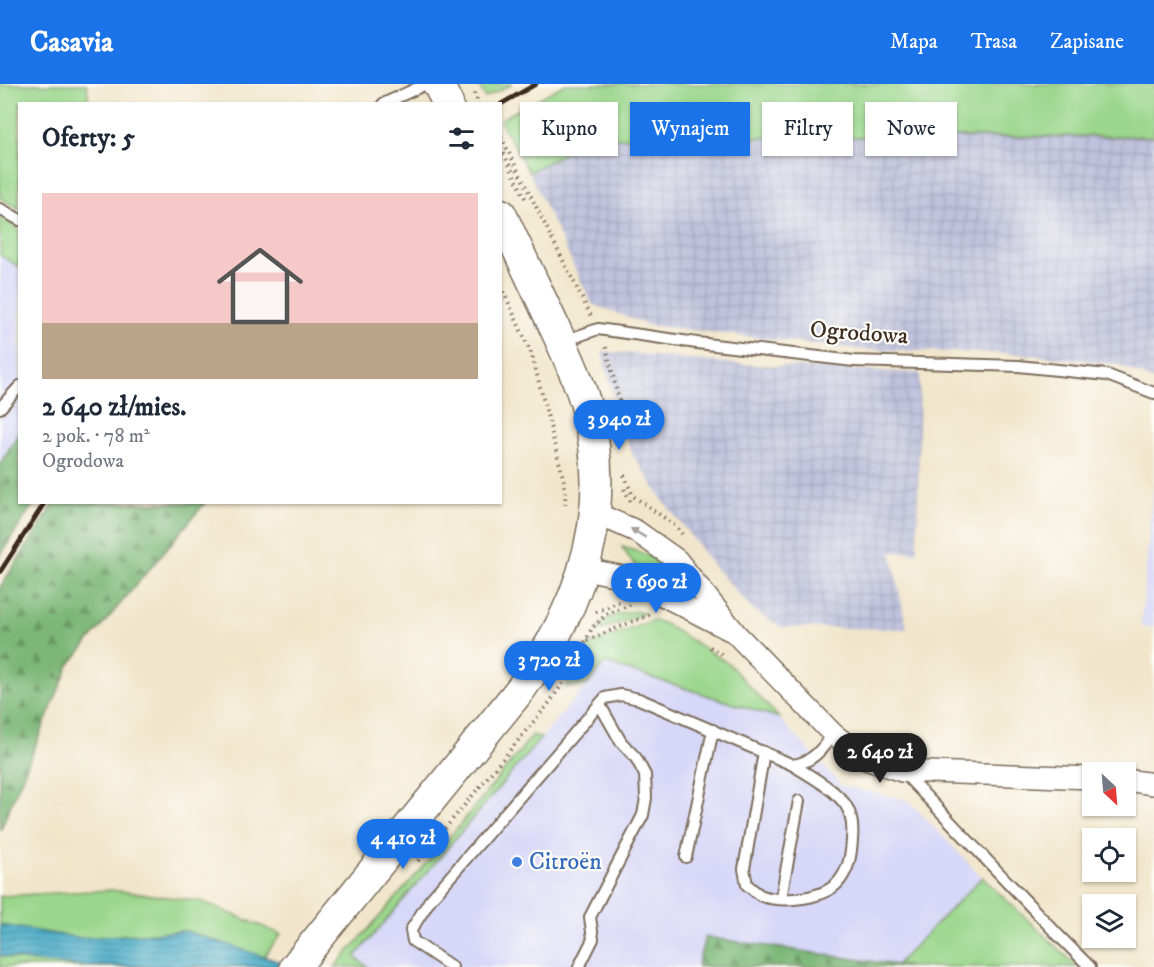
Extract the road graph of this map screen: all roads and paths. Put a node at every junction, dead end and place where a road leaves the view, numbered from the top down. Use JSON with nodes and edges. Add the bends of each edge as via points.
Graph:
{"nodes":[{"id":1,"x":426,"y":84,"type":"edge"},
{"id":2,"x":438,"y":84,"type":"edge"},
{"id":3,"x":387,"y":102,"type":"edge"},
{"id":4,"x":447,"y":102,"type":"edge"},
{"id":5,"x":502,"y":152,"type":"edge"},
{"id":6,"x":0,"y":209,"type":"edge"},
{"id":7,"x":515,"y":210,"type":"edge"},
{"id":8,"x":18,"y":219,"type":"edge"},
{"id":9,"x":502,"y":288,"type":"edge"},
{"id":10,"x":561,"y":342,"type":"junction"},
{"id":11,"x":18,"y":388,"type":"edge"},
{"id":12,"x":1154,"y":393,"type":"edge"},
{"id":13,"x":0,"y":408,"type":"edge"},
{"id":14,"x":623,"y":466,"type":"dead end"},
{"id":15,"x":580,"y":513,"type":"junction"},
{"id":16,"x":688,"y":543,"type":"dead end"},
{"id":17,"x":585,"y":569,"type":"junction"},
{"id":18,"x":653,"y":614,"type":"dead end"},
{"id":19,"x":736,"y":633,"type":"junction"},
{"id":20,"x":586,"y":641,"type":"dead end"},
{"id":21,"x":701,"y":641,"type":"dead end"},
{"id":22,"x":726,"y":658,"type":"dead end"},
{"id":23,"x":600,"y":705,"type":"junction"},
{"id":24,"x":713,"y":730,"type":"junction"},
{"id":25,"x":833,"y":734,"type":"junction"},
{"id":26,"x":764,"y":752,"type":"junction"},
{"id":27,"x":794,"y":765,"type":"junction"},
{"id":28,"x":902,"y":771,"type":"junction"},
{"id":29,"x":1082,"y":778,"type":"edge"},
{"id":30,"x":1136,"y":782,"type":"edge"},
{"id":31,"x":1154,"y":784,"type":"edge"},
{"id":32,"x":799,"y":801,"type":"dead end"},
{"id":33,"x":686,"y":857,"type":"dead end"},
{"id":34,"x":782,"y":898,"type":"junction"},
{"id":35,"x":295,"y":967,"type":"edge"},
{"id":36,"x":452,"y":967,"type":"edge"},
{"id":37,"x":579,"y":967,"type":"edge"},
{"id":38,"x":1090,"y":967,"type":"edge"}],
"edges":[{"from":1,"to":3,"type":"lane"},
{"from":2,"to":4,"type":"main road"},
{"from":5,"to":7,"type":"path"},
{"from":6,"to":8,"type":"lane"},
{"from":7,"to":10,"type":"main road"},
{"from":9,"to":15,"type":"path","via":[[532,355],[564,481]]},
{"from":10,"to":12,"type":"lane","name":"Ogrodowa","via":[[598,329],[854,361],[1018,366],[1107,375]]},
{"from":10,"to":15,"type":"main road","via":[[584,400],[596,460]]},
{"from":11,"to":13,"type":"lane"},
{"from":14,"to":16,"type":"path","via":[[633,496],[676,526]]},
{"from":15,"to":17,"type":"main road"},
{"from":19,"to":15,"type":"street","one_way":true,"via":[[677,560],[636,531]]},
{"from":17,"to":19,"type":"street","via":[[643,585]]},
{"from":17,"to":35,"type":"main road","via":[[563,622],[537,668]]},
{"from":18,"to":20,"type":"path"},
{"from":19,"to":25,"type":"street"},
{"from":21,"to":22,"type":"path"},
{"from":23,"to":24,"type":"lane","via":[[605,698],[621,695]]},
{"from":23,"to":36,"type":"lane","via":[[430,900],[411,930],[413,941]]},
{"from":23,"to":37,"type":"lane","via":[[645,775],[646,798],[643,815],[590,916],[593,939]]},
{"from":24,"to":26,"type":"lane"},
{"from":24,"to":33,"type":"lane"},
{"from":25,"to":27,"type":"lane","via":[[820,752],[804,764]]},
{"from":25,"to":28,"type":"street","via":[[866,759]]},
{"from":26,"to":27,"type":"lane"},
{"from":26,"to":34,"type":"lane","via":[[744,869],[747,885],[762,896]]},
{"from":27,"to":34,"type":"lane","via":[[846,805],[851,819],[851,856],[839,882],[826,892],[809,898]]},
{"from":28,"to":29,"type":"street"},
{"from":28,"to":38,"type":"lane"},
{"from":30,"to":31,"type":"street"},
{"from":32,"to":34,"type":"lane"}]}
